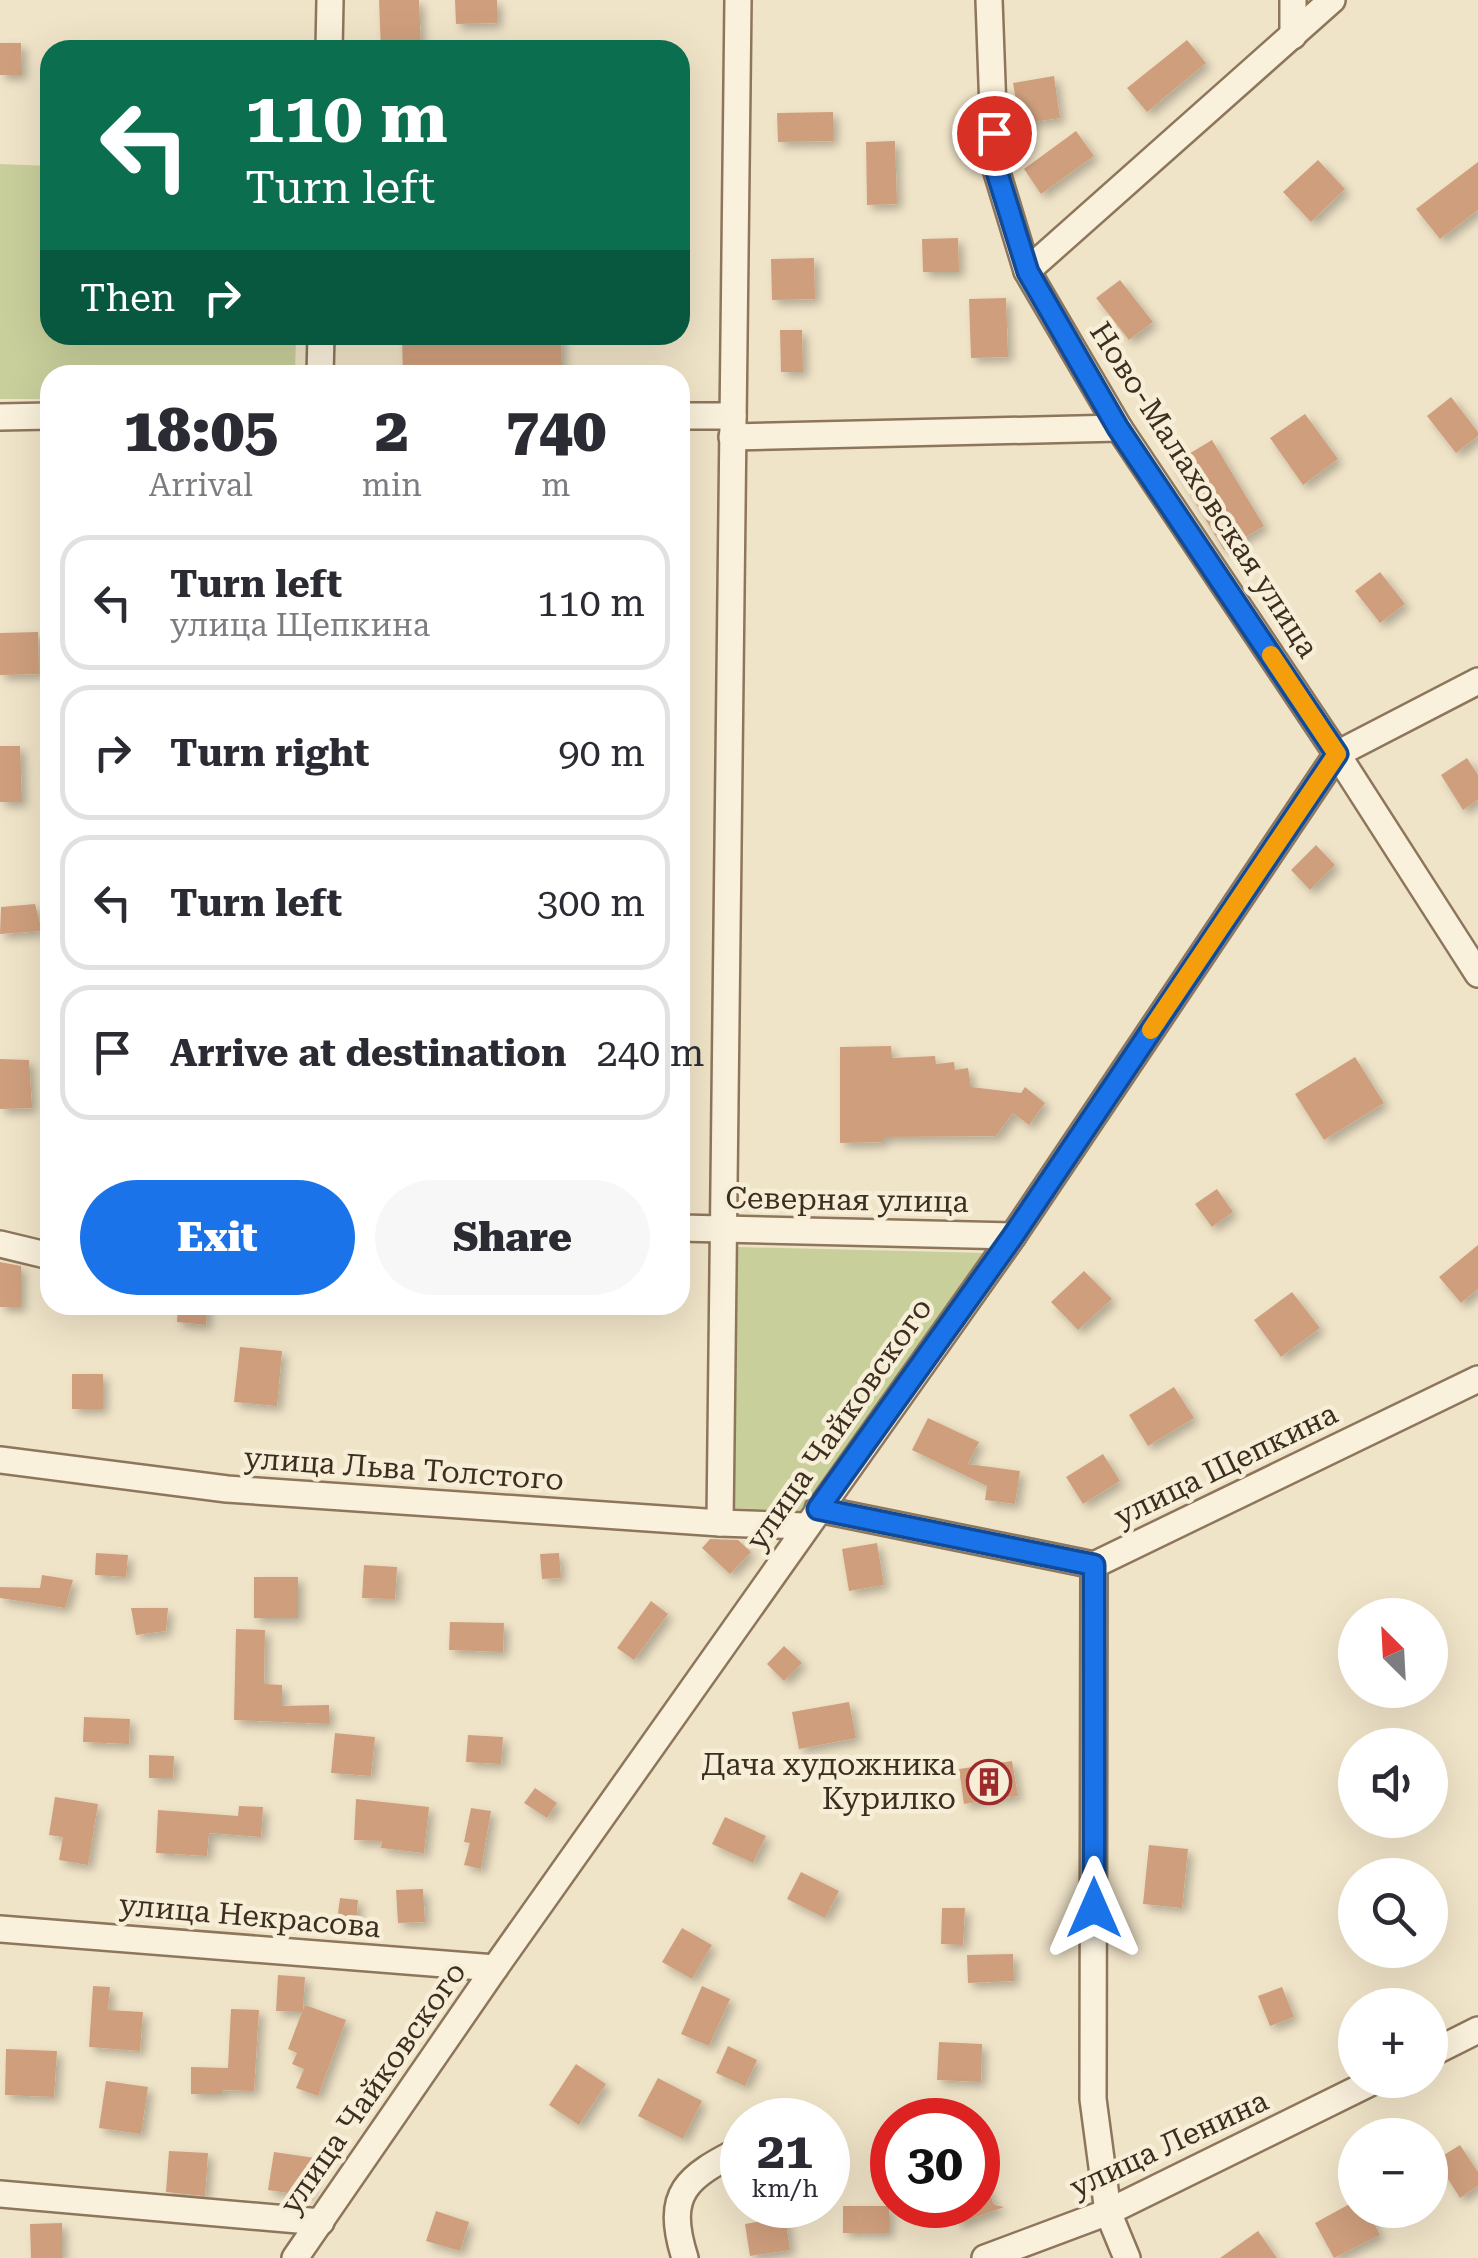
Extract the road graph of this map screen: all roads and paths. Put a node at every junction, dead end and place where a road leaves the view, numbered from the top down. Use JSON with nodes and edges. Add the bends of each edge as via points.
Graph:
{"nodes":[{"id":1,"x":330,"y":0,"type":"edge"},
{"id":2,"x":738,"y":0,"type":"edge"},
{"id":3,"x":989,"y":0,"type":"edge"},
{"id":4,"x":1293,"y":0,"type":"edge"},
{"id":5,"x":1332,"y":0,"type":"edge"},
{"id":6,"x":1294,"y":36,"type":"junction"},
{"id":7,"x":329,"y":40,"type":"edge"},
{"id":8,"x":1028,"y":272,"type":"junction"},
{"id":9,"x":40,"y":416,"type":"edge"},
{"id":10,"x":0,"y":417,"type":"edge"},
{"id":11,"x":690,"y":418,"type":"edge"},
{"id":12,"x":733,"y":427,"type":"junction"},
{"id":13,"x":1118,"y":428,"type":"junction"},
{"id":14,"x":1478,"y":681,"type":"edge"},
{"id":15,"x":1337,"y":754,"type":"junction"},
{"id":16,"x":1478,"y":974,"type":"edge"},
{"id":17,"x":690,"y":1228,"type":"edge"},
{"id":18,"x":724,"y":1229,"type":"junction"},
{"id":19,"x":1013,"y":1236,"type":"junction"},
{"id":20,"x":0,"y":1244,"type":"edge"},
{"id":21,"x":40,"y":1254,"type":"edge"},
{"id":22,"x":1478,"y":1379,"type":"edge"},
{"id":23,"x":0,"y":1460,"type":"edge"},
{"id":24,"x":812,"y":1518,"type":"junction"},
{"id":25,"x":720,"y":1523,"type":"junction"},
{"id":26,"x":1094,"y":1565,"type":"junction"},
{"id":27,"x":0,"y":1929,"type":"edge"},
{"id":28,"x":495,"y":1968,"type":"junction"},
{"id":29,"x":1478,"y":2030,"type":"edge"},
{"id":30,"x":1448,"y":2045,"type":"edge"},
{"id":31,"x":1339,"y":2098,"type":"edge"},
{"id":32,"x":720,"y":2161,"type":"edge"},
{"id":33,"x":0,"y":2194,"type":"edge"},
{"id":34,"x":1108,"y":2212,"type":"junction"},
{"id":35,"x":320,"y":2222,"type":"junction"},
{"id":36,"x":295,"y":2258,"type":"edge"},
{"id":37,"x":686,"y":2258,"type":"edge"},
{"id":38,"x":985,"y":2258,"type":"edge"},
{"id":39,"x":1127,"y":2258,"type":"edge"}],
"edges":[{"from":1,"to":7,"type":"street"},
{"from":2,"to":12,"type":"street"},
{"from":3,"to":8,"type":"street","name":"Ново-Малаховская улица","via":[[995,166]]},
{"from":4,"to":6,"type":"street"},
{"from":5,"to":6,"type":"street"},
{"from":6,"to":8,"type":"street"},
{"from":8,"to":13,"type":"street","name":"Ново-Малаховская улица"},
{"from":9,"to":10,"type":"street"},
{"from":11,"to":12,"type":"street"},
{"from":12,"to":13,"type":"street"},
{"from":12,"to":18,"type":"street"},
{"from":13,"to":15,"type":"street","name":"Ново-Малаховская улица"},
{"from":14,"to":15,"type":"street","name":"улица Чайковского"},
{"from":15,"to":16,"type":"street","name":"Ново-Малаховская улица"},
{"from":15,"to":19,"type":"street","name":"улица Чайковского"},
{"from":17,"to":18,"type":"street","name":"Северная улица"},
{"from":18,"to":19,"type":"street","name":"Северная улица"},
{"from":18,"to":25,"type":"street"},
{"from":19,"to":24,"type":"street","name":"улица Чайковского"},
{"from":20,"to":21,"type":"street"},
{"from":22,"to":26,"type":"street","name":"улица Щепкина"},
{"from":23,"to":25,"type":"street","name":"улица Льва Толстого","via":[[228,1490]]},
{"from":24,"to":25,"type":"street","name":"улица Льва Толстого"},
{"from":24,"to":26,"type":"street","name":"улица Щепкина"},
{"from":24,"to":28,"type":"street","name":"улица Чайковского"},
{"from":26,"to":34,"type":"street","via":[[1093,2099]]},
{"from":27,"to":28,"type":"street","name":"улица Некрасова"},
{"from":28,"to":35,"type":"street","name":"улица Чайковского"},
{"from":29,"to":30,"type":"street"},
{"from":31,"to":34,"type":"street","name":"улица Ленина"},
{"from":32,"to":37,"type":"street","via":[[684,2186],[677,2204]]},
{"from":33,"to":35,"type":"street"},
{"from":34,"to":38,"type":"street","name":"улица Ленина"},
{"from":34,"to":39,"type":"street"},
{"from":35,"to":36,"type":"street","name":"улица Чайковского"}]}
